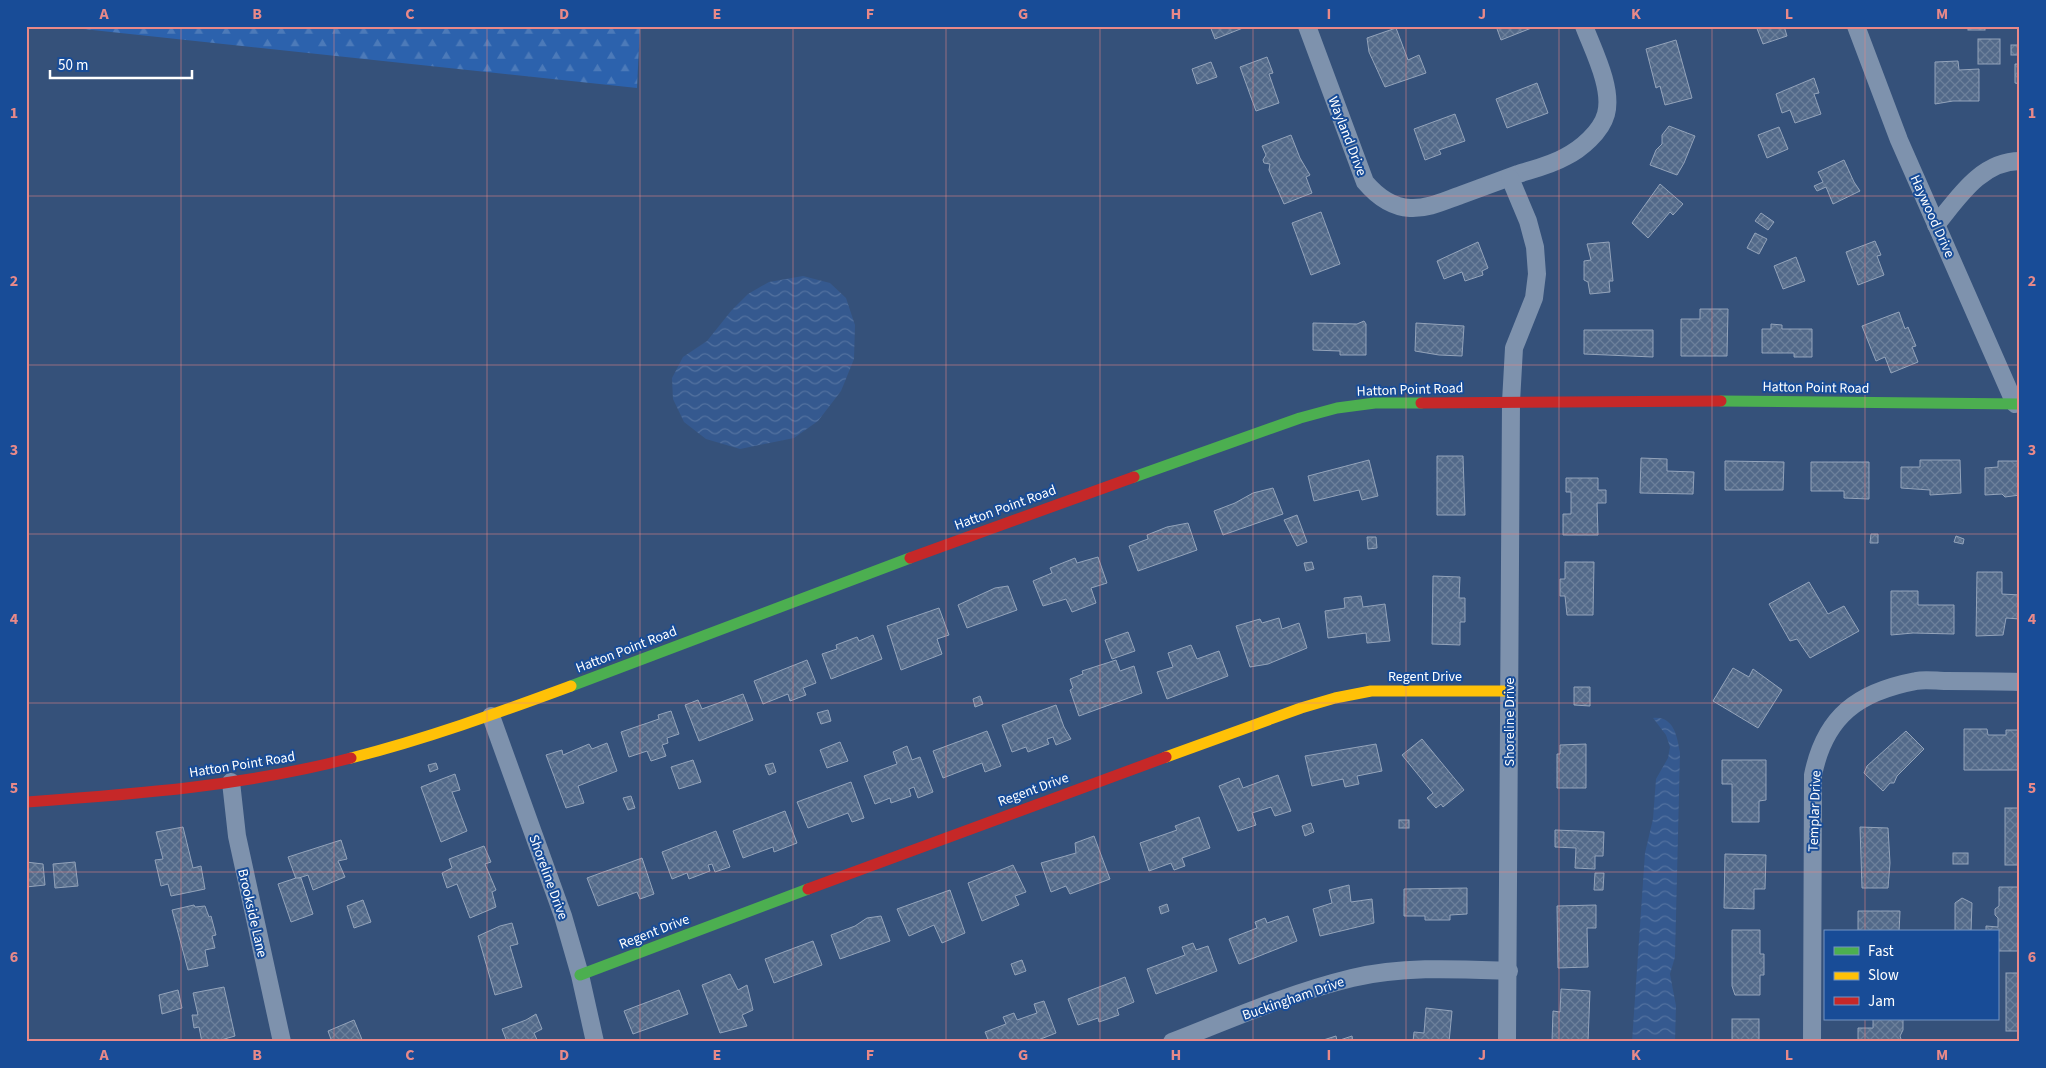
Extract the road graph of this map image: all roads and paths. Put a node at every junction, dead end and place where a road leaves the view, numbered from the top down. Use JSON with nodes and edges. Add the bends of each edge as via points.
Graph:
{"nodes":[{"id":1,"x":1307,"y":26,"type":"edge"},
{"id":2,"x":1584,"y":26,"type":"edge"},
{"id":3,"x":1856,"y":26,"type":"edge"},
{"id":4,"x":2020,"y":161,"type":"edge"},
{"id":5,"x":1510,"y":178,"type":"junction"},
{"id":6,"x":1936,"y":225,"type":"junction"},
{"id":7,"x":1511,"y":402,"type":"junction"},
{"id":8,"x":2017,"y":404,"type":"edge"},
{"id":9,"x":2020,"y":682,"type":"edge"},
{"id":10,"x":1509,"y":691,"type":"junction"},
{"id":11,"x":491,"y":716,"type":"junction"},
{"id":12,"x":231,"y":782,"type":"junction"},
{"id":13,"x":26,"y":802,"type":"edge"},
{"id":14,"x":1508,"y":971,"type":"junction"},
{"id":15,"x":580,"y":975,"type":"junction"},
{"id":16,"x":282,"y":1042,"type":"edge"},
{"id":17,"x":595,"y":1042,"type":"edge"},
{"id":18,"x":1172,"y":1042,"type":"edge"},
{"id":19,"x":1507,"y":1042,"type":"edge"},
{"id":20,"x":1812,"y":1042,"type":"edge"}],
"edges":[{"from":1,"to":5,"type":"street","name":"Wayland Drive","via":[[1365,182],[1373,192],[1391,203],[1423,208]]},
{"from":2,"to":5,"type":"street","name":"Wayland Drive","via":[[1605,82],[1606,114],[1599,128],[1577,150]]},
{"from":3,"to":6,"type":"street","name":"Haywood Drive","via":[[1899,140]]},
{"from":4,"to":6,"type":"street","via":[[2000,164],[1984,172]]},
{"from":5,"to":7,"type":"street","via":[[1528,220],[1537,274],[1534,298],[1514,348]]},
{"from":6,"to":8,"type":"street","name":"Haywood Drive"},
{"from":7,"to":8,"type":"street","name":"Hatton Point Road"},
{"from":7,"to":10,"type":"street","name":"Shoreline Drive"},
{"from":7,"to":11,"type":"street","name":"Hatton Point Road","via":[[1375,403],[1336,408],[1300,418],[933,549]]},
{"from":9,"to":20,"type":"street","name":"Templar Drive","via":[[1917,680],[1873,693],[1842,714],[1826,735],[1813,775]]},
{"from":10,"to":14,"type":"street","name":"Shoreline Drive"},
{"from":10,"to":15,"type":"street","name":"Regent Drive","via":[[1371,692],[1301,708]]},
{"from":11,"to":12,"type":"street","name":"Hatton Point Road","via":[[410,743],[326,765]]},
{"from":11,"to":15,"type":"street","name":"Shoreline Drive","via":[[563,916]]},
{"from":12,"to":13,"type":"street","name":"Hatton Point Road"},
{"from":12,"to":16,"type":"street","name":"Brookside Lane","via":[[236,836]]},
{"from":14,"to":18,"type":"street","name":"Buckingham Drive","via":[[1440,968],[1354,978],[1311,989]]},
{"from":14,"to":19,"type":"street","name":"Shoreline Drive"},
{"from":15,"to":17,"type":"street","name":"Shoreline Drive"}]}
